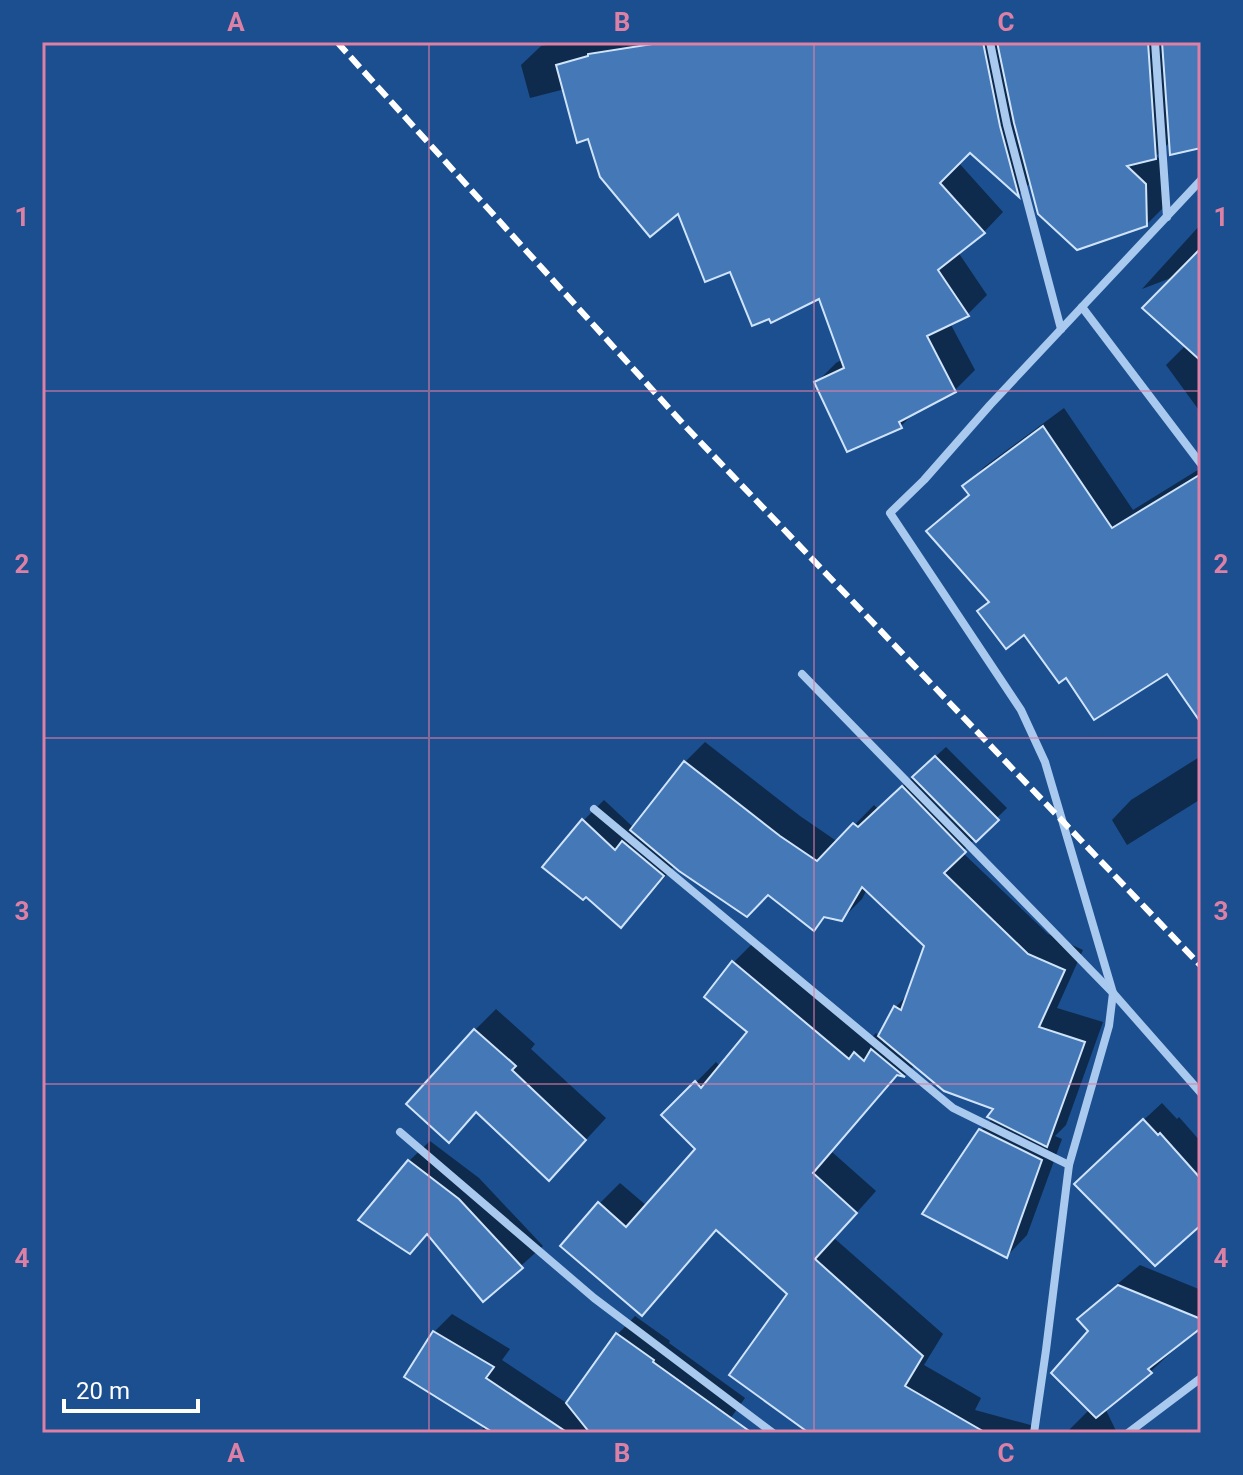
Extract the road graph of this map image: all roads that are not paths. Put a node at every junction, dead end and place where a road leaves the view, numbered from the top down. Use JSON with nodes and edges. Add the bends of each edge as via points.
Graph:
{"nodes":[{"id":1,"x":990,"y":42,"type":"edge"},
{"id":2,"x":1155,"y":42,"type":"edge"},
{"id":3,"x":1201,"y":180,"type":"edge"},
{"id":4,"x":1167,"y":217,"type":"junction"},
{"id":5,"x":1082,"y":307,"type":"junction"},
{"id":6,"x":1061,"y":329,"type":"junction"},
{"id":7,"x":1201,"y":464,"type":"edge"},
{"id":8,"x":802,"y":674,"type":"dead end"},
{"id":9,"x":594,"y":809,"type":"dead end"},
{"id":10,"x":1113,"y":993,"type":"junction"},
{"id":11,"x":1201,"y":1093,"type":"edge"},
{"id":12,"x":400,"y":1132,"type":"dead end"},
{"id":13,"x":1069,"y":1165,"type":"junction"},
{"id":14,"x":1201,"y":1378,"type":"edge"},
{"id":15,"x":773,"y":1433,"type":"edge"},
{"id":16,"x":1034,"y":1433,"type":"edge"},
{"id":17,"x":1128,"y":1433,"type":"edge"}],
"edges":[{"from":1,"to":6,"type":"street"},
{"from":2,"to":4,"type":"street"},
{"from":3,"to":4,"type":"street"},
{"from":4,"to":5,"type":"street"},
{"from":5,"to":6,"type":"street"},
{"from":5,"to":7,"type":"street"},
{"from":6,"to":10,"type":"street","via":[[890,513],[1021,710],[1045,762]]},
{"from":8,"to":10,"type":"street"},
{"from":9,"to":13,"type":"street","via":[[953,1108]]},
{"from":10,"to":11,"type":"street"},
{"from":10,"to":13,"type":"street","via":[[1109,1026]]},
{"from":12,"to":15,"type":"street","via":[[594,1298]]},
{"from":13,"to":16,"type":"street"},
{"from":14,"to":17,"type":"street"}]}
